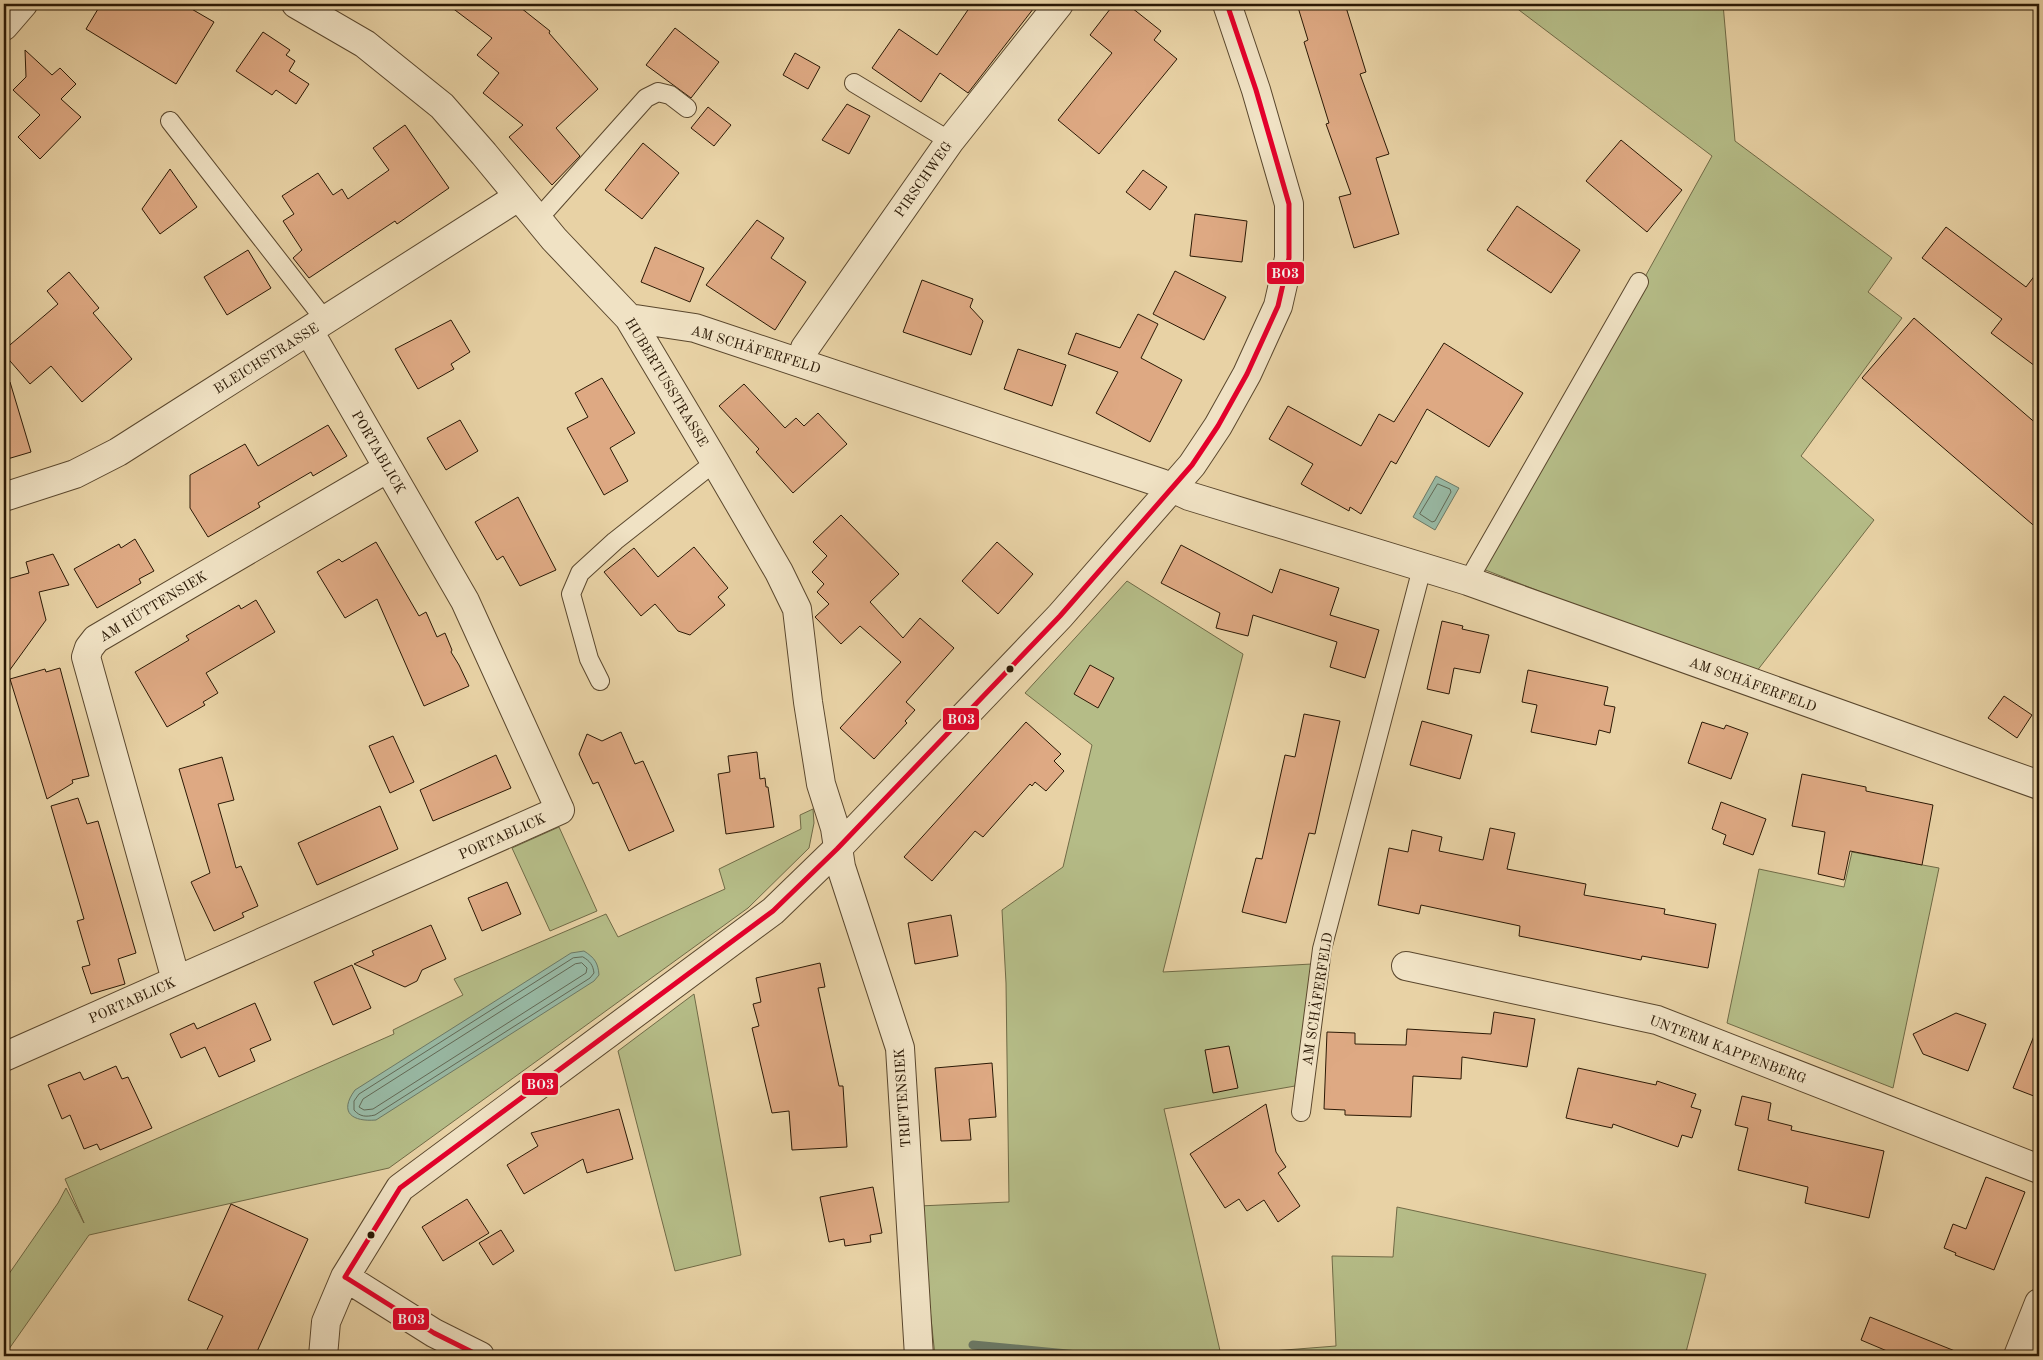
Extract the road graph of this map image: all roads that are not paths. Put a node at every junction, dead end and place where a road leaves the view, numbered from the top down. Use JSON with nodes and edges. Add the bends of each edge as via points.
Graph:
{"nodes":[{"id":1,"x":22,"y":4,"type":"edge"},
{"id":2,"x":296,"y":4,"type":"edge"},
{"id":3,"x":1059,"y":4,"type":"edge"},
{"id":4,"x":1227,"y":4,"type":"edge"},
{"id":5,"x":4,"y":26,"type":"edge"},
{"id":6,"x":854,"y":83,"type":"dead end"},
{"id":7,"x":688,"y":108,"type":"dead end"},
{"id":8,"x":170,"y":121,"type":"dead end"},
{"id":9,"x":950,"y":141,"type":"junction"},
{"id":10,"x":526,"y":207,"type":"junction"},
{"id":11,"x":1639,"y":282,"type":"dead end"},
{"id":12,"x":629,"y":318,"type":"junction"},
{"id":13,"x":317,"y":325,"type":"junction"},
{"id":14,"x":801,"y":363,"type":"junction"},
{"id":15,"x":716,"y":462,"type":"junction"},
{"id":16,"x":388,"y":468,"type":"junction"},
{"id":17,"x":1173,"y":488,"type":"junction"},
{"id":18,"x":4,"y":497,"type":"edge"},
{"id":19,"x":1422,"y":568,"type":"junction"},
{"id":20,"x":1468,"y":581,"type":"junction"},
{"id":21,"x":600,"y":681,"type":"dead end"},
{"id":22,"x":2039,"y":785,"type":"edge"},
{"id":23,"x":837,"y":849,"type":"junction"},
{"id":24,"x":1406,"y":966,"type":"dead end"},
{"id":25,"x":176,"y":980,"type":"junction"},
{"id":26,"x":4,"y":1057,"type":"edge"},
{"id":27,"x":1301,"y":1112,"type":"dead end"},
{"id":28,"x":2039,"y":1169,"type":"edge"},
{"id":29,"x":346,"y":1277,"type":"junction"},
{"id":30,"x":2039,"y":1303,"type":"edge"},
{"id":31,"x":323,"y":1356,"type":"edge"},
{"id":32,"x":480,"y":1356,"type":"edge"},
{"id":33,"x":918,"y":1356,"type":"edge"},
{"id":34,"x":2018,"y":1356,"type":"edge"}],
"edges":[{"from":1,"to":5,"type":"street"},
{"from":2,"to":10,"type":"street","name":"HUBERTUSSTRASSE","via":[[365,44],[442,106]]},
{"from":3,"to":9,"type":"street","name":"PIRSCHWEG"},
{"from":4,"to":17,"type":"street","via":[[1289,204],[1289,258],[1278,306],[1247,374],[1218,426]]},
{"from":6,"to":9,"type":"lane"},
{"from":7,"to":10,"type":"lane","via":[[670,95],[658,92],[646,98],[547,209]]},
{"from":8,"to":13,"type":"lane"},
{"from":9,"to":14,"type":"street","name":"PIRSCHWEG","via":[[805,348]]},
{"from":10,"to":12,"type":"street","name":"HUBERTUSSTRASSE"},
{"from":10,"to":13,"type":"street","name":"BLEICHSTRASSE","via":[[479,224]]},
{"from":11,"to":20,"type":"lane"},
{"from":12,"to":14,"type":"street","name":"AM SCHÄFERFELD","via":[[695,328]]},
{"from":12,"to":15,"type":"street","name":"HUBERTUSSTRASSE"},
{"from":13,"to":16,"type":"street","name":"PORTABLICK"},
{"from":13,"to":18,"type":"street","name":"BLEICHSTRASSE","via":[[118,452],[75,474]]},
{"from":14,"to":17,"type":"street","name":"AM SCHÄFERFELD"},
{"from":15,"to":21,"type":"lane","via":[[615,541],[580,573],[571,594],[589,659]]},
{"from":15,"to":23,"type":"street","name":"HUBERTUSSTRASSE","via":[[797,609],[821,784]]},
{"from":16,"to":25,"type":"street","name":"AM HÜTTENSIEK","via":[[96,639],[89,648],[86,657]]},
{"from":16,"to":25,"type":"street","name":"PORTABLICK","via":[[465,601],[560,810]]},
{"from":17,"to":19,"type":"street","name":"AM SCHÄFERFELD","via":[[1189,496]]},
{"from":17,"to":23,"type":"street","via":[[1060,616]]},
{"from":19,"to":20,"type":"street","name":"AM SCHÄFERFELD"},
{"from":19,"to":27,"type":"lane","name":"AM SCHÄFERFELD","via":[[1322,949]]},
{"from":20,"to":22,"type":"street","name":"AM SCHÄFERFELD"},
{"from":23,"to":29,"type":"street","via":[[773,911],[400,1188]]},
{"from":23,"to":33,"type":"street","name":"TRIFTENSIEK","via":[[900,1048]]},
{"from":24,"to":28,"type":"street","name":"UNTERM KAPPENBERG","via":[[1657,1020]]},
{"from":25,"to":26,"type":"street","name":"PORTABLICK"},
{"from":29,"to":31,"type":"street","via":[[326,1322]]},
{"from":29,"to":32,"type":"street","via":[[434,1333]]},
{"from":30,"to":34,"type":"street"}]}
